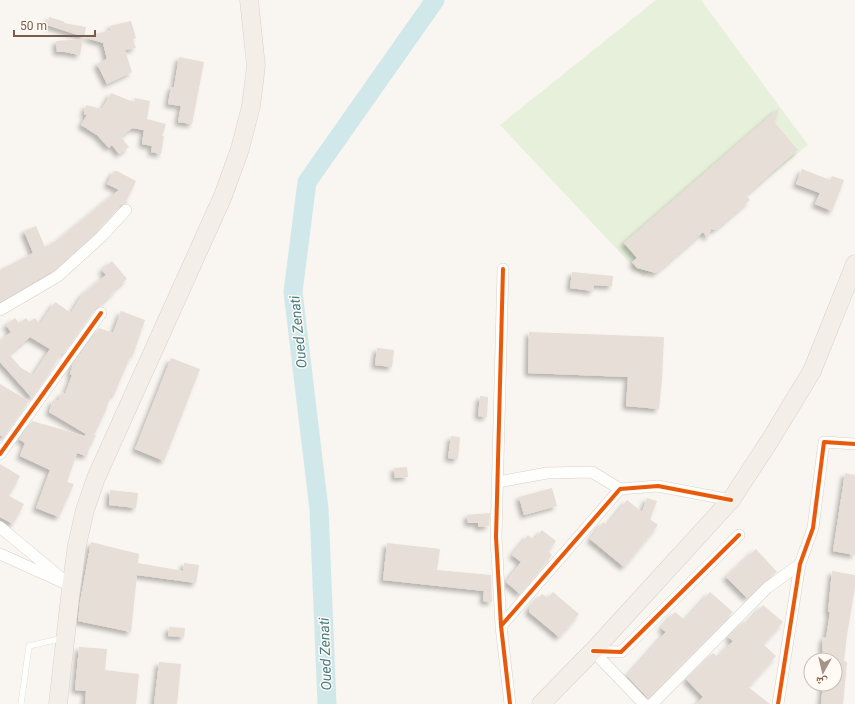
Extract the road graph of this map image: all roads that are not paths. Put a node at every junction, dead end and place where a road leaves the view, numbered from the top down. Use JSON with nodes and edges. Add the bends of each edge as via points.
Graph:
{"nodes":[{"id":1,"x":249,"y":0,"type":"edge"},
{"id":2,"x":126,"y":210,"type":"dead end"},
{"id":3,"x":855,"y":264,"type":"edge"},
{"id":4,"x":503,"y":269,"type":"dead end"},
{"id":5,"x":0,"y":310,"type":"edge"},
{"id":6,"x":102,"y":313,"type":"dead end"},
{"id":7,"x":855,"y":444,"type":"edge"},
{"id":8,"x":0,"y":454,"type":"edge"},
{"id":9,"x":498,"y":482,"type":"junction"},
{"id":10,"x":620,"y":489,"type":"junction"},
{"id":11,"x":731,"y":500,"type":"junction"},
{"id":12,"x":0,"y":527,"type":"edge"},
{"id":13,"x":739,"y":535,"type":"dead end"},
{"id":14,"x":0,"y":554,"type":"edge"},
{"id":15,"x":800,"y":564,"type":"junction"},
{"id":16,"x":71,"y":586,"type":"junction"},
{"id":17,"x":500,"y":626,"type":"junction"},
{"id":18,"x":65,"y":637,"type":"junction"},
{"id":19,"x":593,"y":651,"type":"junction"},
{"id":20,"x":21,"y":704,"type":"edge"},
{"id":21,"x":58,"y":704,"type":"edge"},
{"id":22,"x":510,"y":704,"type":"edge"},
{"id":23,"x":541,"y":704,"type":"edge"},
{"id":24,"x":644,"y":704,"type":"edge"},
{"id":25,"x":652,"y":704,"type":"edge"},
{"id":26,"x":778,"y":704,"type":"edge"}],
"edges":[{"from":1,"to":16,"type":"main road","via":[[256,66],[251,106],[240,149],[217,210],[96,478],[85,510]]},
{"from":2,"to":5,"type":"street","via":[[58,276]]},
{"from":3,"to":11,"type":"main road","via":[[812,371]]},
{"from":4,"to":9,"type":"street"},
{"from":6,"to":8,"type":"street"},
{"from":7,"to":15,"type":"street","via":[[824,442],[813,528]]},
{"from":9,"to":10,"type":"street","via":[[547,473],[592,472]]},
{"from":9,"to":17,"type":"street","via":[[496,537]]},
{"from":10,"to":11,"type":"street","via":[[658,486]]},
{"from":10,"to":17,"type":"street"},
{"from":11,"to":19,"type":"main road"},
{"from":12,"to":16,"type":"street"},
{"from":13,"to":19,"type":"street","via":[[621,652]]},
{"from":14,"to":16,"type":"street"},
{"from":15,"to":25,"type":"street","via":[[767,588]]},
{"from":15,"to":26,"type":"street"},
{"from":16,"to":18,"type":"main road"},
{"from":17,"to":22,"type":"street"},
{"from":18,"to":20,"type":"lane","via":[[29,646]]},
{"from":18,"to":21,"type":"main road"},
{"from":19,"to":23,"type":"main road"},
{"from":19,"to":24,"type":"street"}]}
